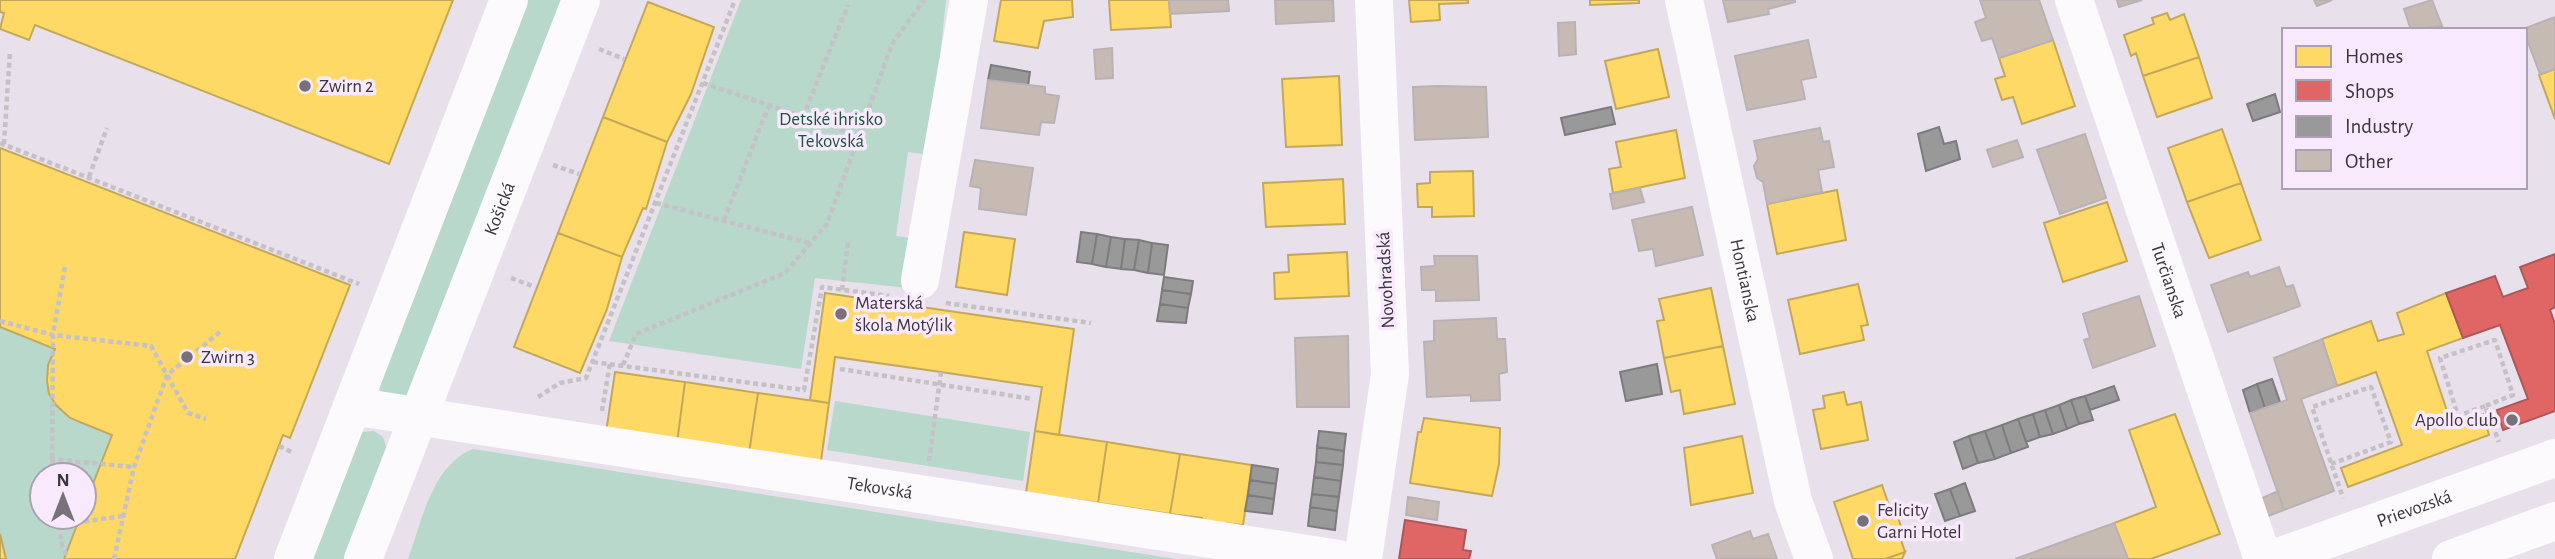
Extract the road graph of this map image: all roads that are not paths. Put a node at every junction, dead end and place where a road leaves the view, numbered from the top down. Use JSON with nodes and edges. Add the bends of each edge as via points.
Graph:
{"nodes":[{"id":1,"x":509,"y":0,"type":"edge"},
{"id":2,"x":581,"y":0,"type":"edge"},
{"id":3,"x":969,"y":0,"type":"edge"},
{"id":4,"x":1374,"y":0,"type":"edge"},
{"id":5,"x":1684,"y":0,"type":"edge"},
{"id":6,"x":2074,"y":0,"type":"edge"},
{"id":7,"x":919,"y":293,"type":"road end"},
{"id":8,"x":352,"y":406,"type":"junction"},
{"id":9,"x":418,"y":417,"type":"junction"},
{"id":10,"x":2555,"y":458,"type":"edge"},
{"id":11,"x":2555,"y":521,"type":"edge"},
{"id":12,"x":293,"y":559,"type":"edge"},
{"id":13,"x":363,"y":559,"type":"edge"},
{"id":14,"x":1339,"y":559,"type":"edge"},
{"id":15,"x":1363,"y":559,"type":"edge"},
{"id":16,"x":1814,"y":559,"type":"edge"},
{"id":17,"x":2263,"y":559,"type":"edge"},
{"id":18,"x":2273,"y":559,"type":"edge"},
{"id":19,"x":2451,"y":559,"type":"edge"}],
"edges":[{"from":1,"to":8,"type":"street"},
{"from":2,"to":9,"type":"street","name":"Košická"},
{"from":3,"to":7,"type":"street"},
{"from":4,"to":15,"type":"street","name":"Novohradská","via":[[1390,374]]},
{"from":5,"to":16,"type":"street","name":"Hontianska","via":[[1793,501]]},
{"from":6,"to":17,"type":"street","name":"Turčianska"},
{"from":8,"to":9,"type":"street"},
{"from":8,"to":12,"type":"street"},
{"from":9,"to":13,"type":"street","name":"Košická"},
{"from":9,"to":14,"type":"street","name":"Tekovská"},
{"from":10,"to":18,"type":"street","name":"Prievozská"},
{"from":11,"to":19,"type":"street"}]}
